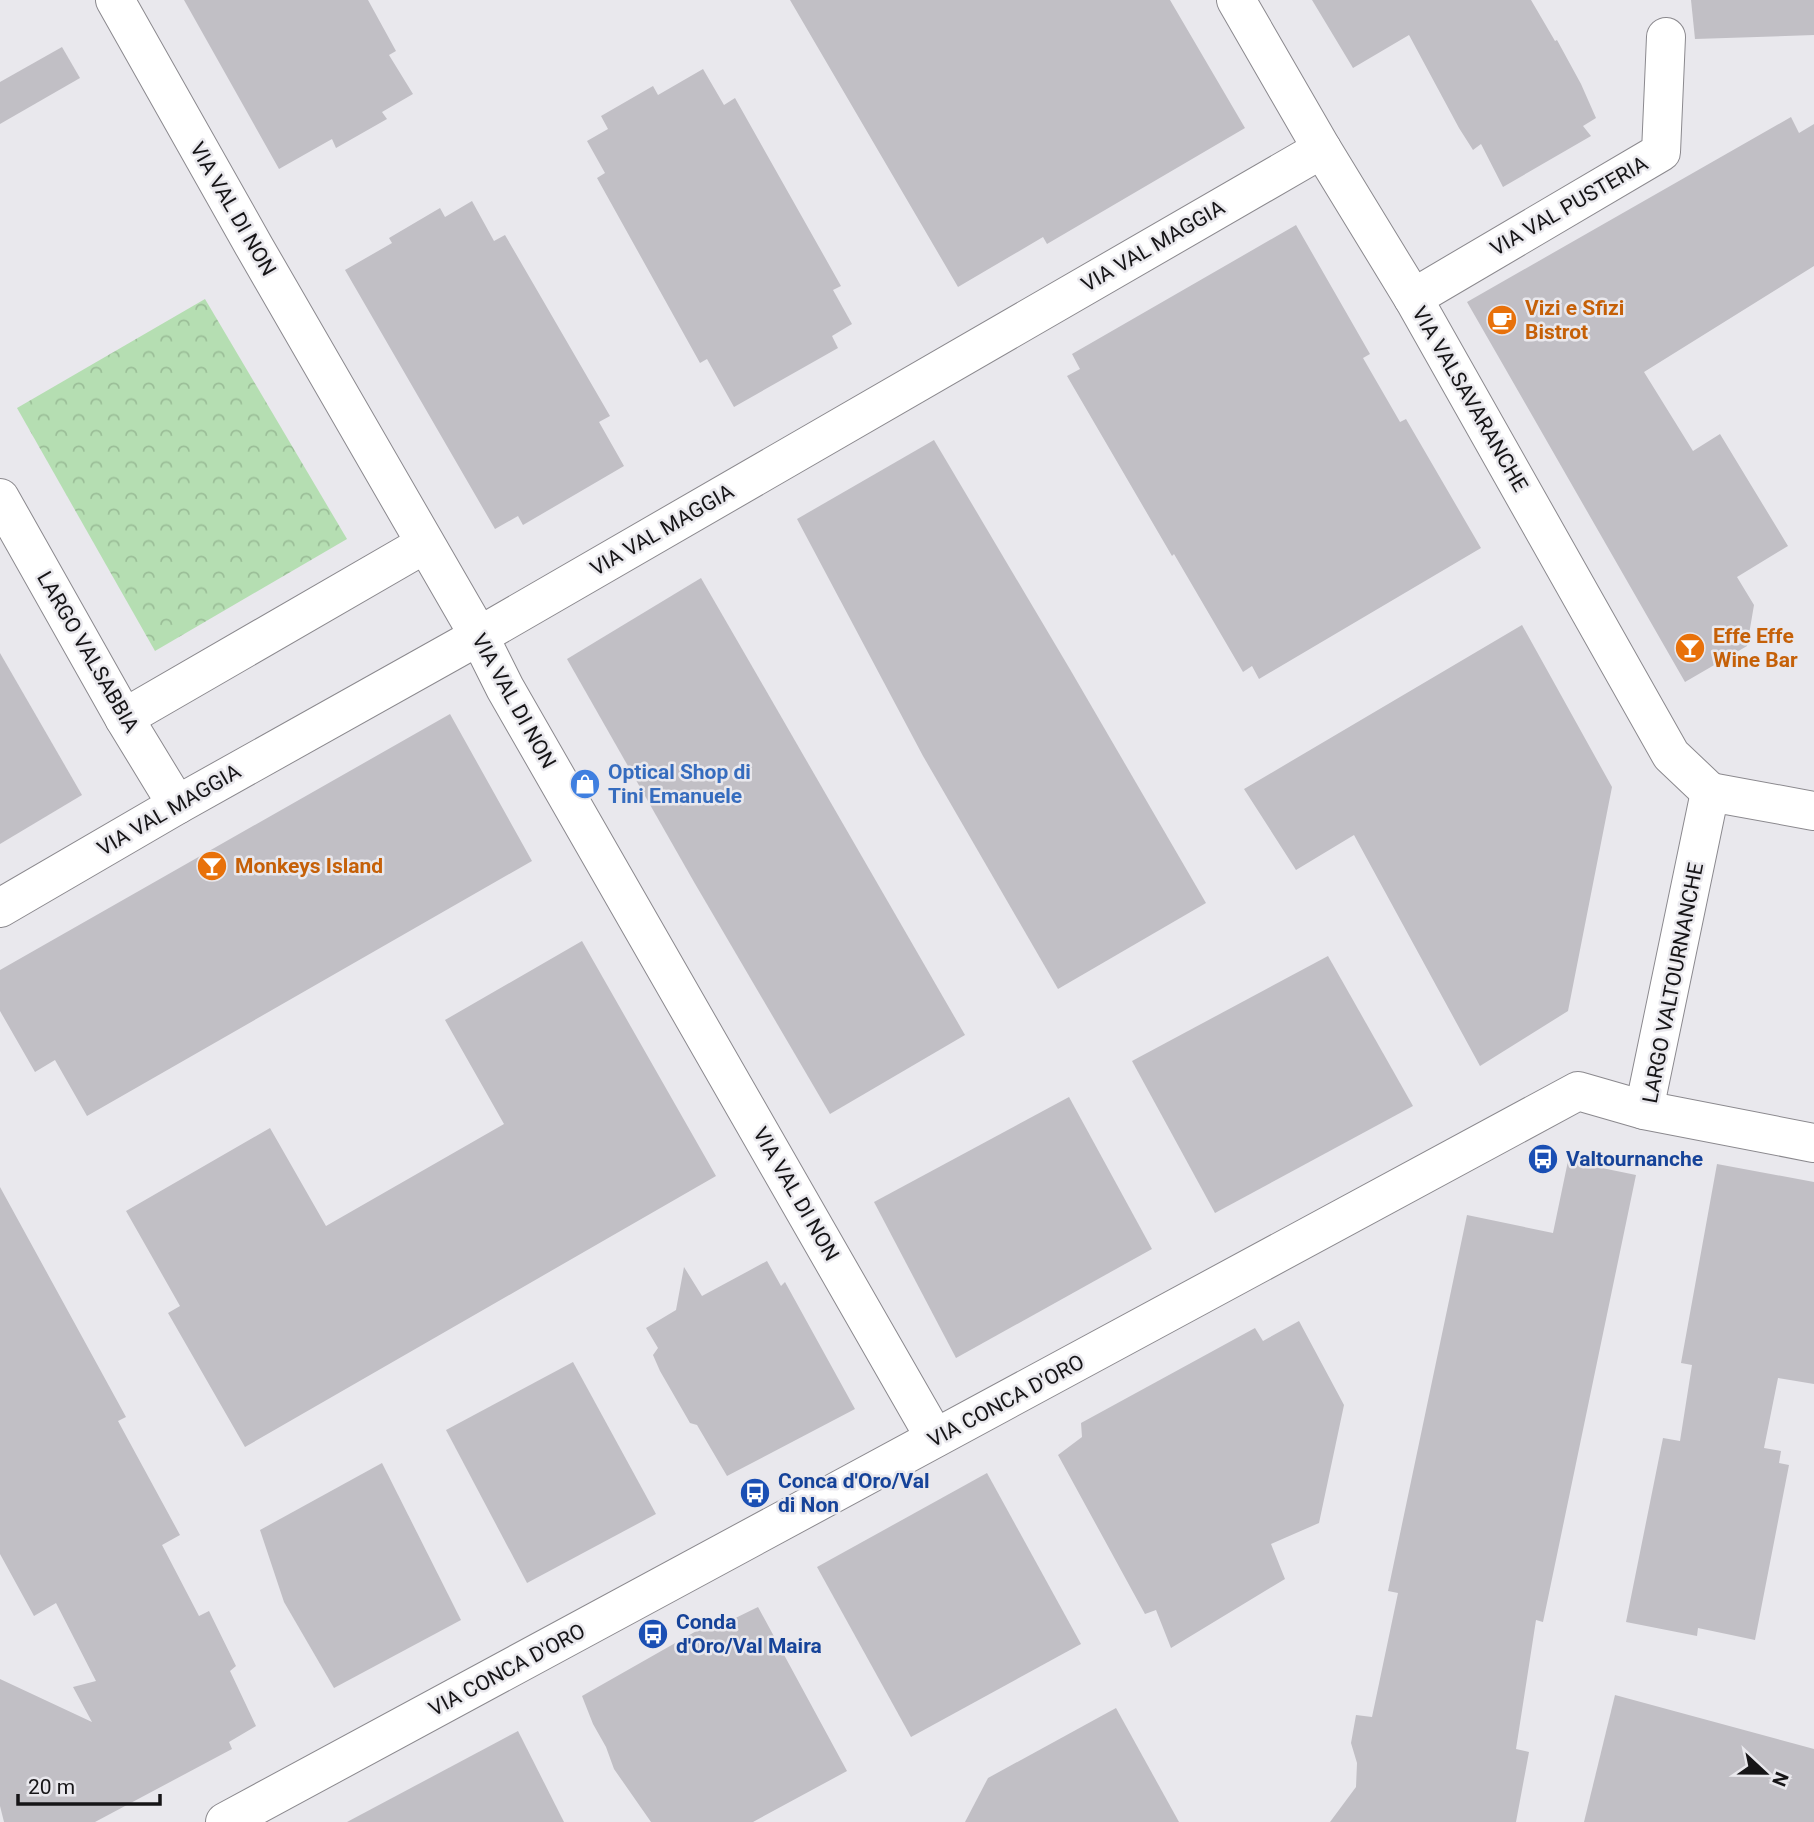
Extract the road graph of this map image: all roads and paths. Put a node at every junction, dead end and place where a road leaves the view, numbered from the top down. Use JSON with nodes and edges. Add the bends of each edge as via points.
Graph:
{"nodes":[{"id":1,"x":115,"y":0,"type":"edge"},
{"id":2,"x":1236,"y":0,"type":"edge"},
{"id":3,"x":1666,"y":37,"type":"dead end"},
{"id":4,"x":1322,"y":149,"type":"junction"},
{"id":5,"x":1413,"y":298,"type":"junction"},
{"id":6,"x":0,"y":498,"type":"edge"},
{"id":7,"x":425,"y":544,"type":"junction"},
{"id":8,"x":479,"y":636,"type":"junction"},
{"id":9,"x":124,"y":718,"type":"junction"},
{"id":10,"x":1710,"y":792,"type":"junction"},
{"id":11,"x":177,"y":805,"type":"junction"},
{"id":12,"x":1814,"y":811,"type":"edge"},
{"id":13,"x":0,"y":908,"type":"edge"},
{"id":14,"x":1644,"y":1110,"type":"junction"},
{"id":15,"x":1814,"y":1143,"type":"edge"},
{"id":16,"x":935,"y":1438,"type":"junction"},
{"id":17,"x":225,"y":1822,"type":"edge"}],
"edges":[{"from":1,"to":7,"type":"street","name":"VIA VAL DI NON"},
{"from":2,"to":4,"type":"street","name":"VIA VALSAVARANCHE"},
{"from":3,"to":5,"type":"street","name":"VIA VAL PUSTERIA","via":[[1661,152]]},
{"from":4,"to":5,"type":"street","name":"VIA VALSAVARANCHE"},
{"from":4,"to":8,"type":"street","name":"VIA VAL MAGGIA"},
{"from":5,"to":10,"type":"street","name":"VIA VALSAVARANCHE","via":[[1671,755]]},
{"from":6,"to":9,"type":"street","name":"LARGO VALSABBIA"},
{"from":7,"to":8,"type":"street","name":"VIA VAL DI NON"},
{"from":7,"to":9,"type":"street"},
{"from":8,"to":11,"type":"street","name":"VIA VAL MAGGIA"},
{"from":8,"to":16,"type":"street","name":"VIA VAL DI NON"},
{"from":9,"to":11,"type":"street","name":"LARGO VALSABBIA"},
{"from":10,"to":12,"type":"street"},
{"from":10,"to":14,"type":"street","name":"LARGO VALTOURNANCHE"},
{"from":11,"to":13,"type":"street","name":"VIA VAL MAGGIA"},
{"from":14,"to":15,"type":"street","name":"LARGO VALTOURNANCHE"},
{"from":14,"to":16,"type":"street","name":"VIA CONCA D'ORO","via":[[1578,1091]]},
{"from":16,"to":17,"type":"street","name":"VIA CONCA D'ORO"}]}
